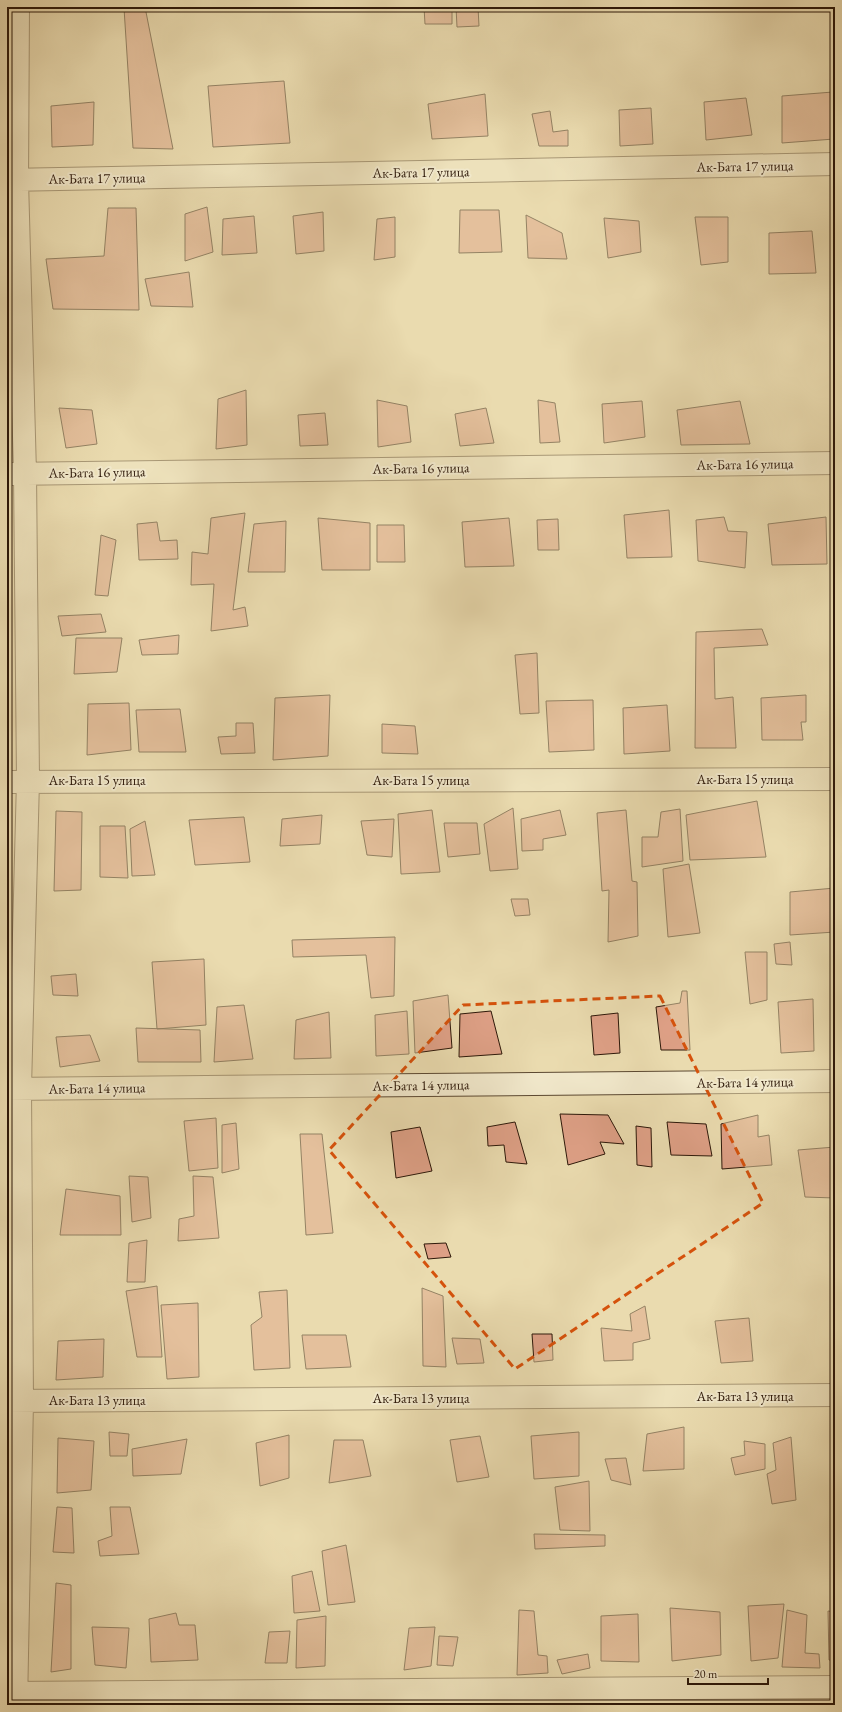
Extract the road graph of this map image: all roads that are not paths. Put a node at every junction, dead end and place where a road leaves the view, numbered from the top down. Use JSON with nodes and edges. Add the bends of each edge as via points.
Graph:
{"nodes":[{"id":1,"x":18,"y":7,"type":"edge"},
{"id":2,"x":835,"y":164,"type":"edge"},
{"id":3,"x":12,"y":180,"type":"edge"},
{"id":4,"x":835,"y":463,"type":"edge"},
{"id":5,"x":16,"y":473,"type":"edge"},
{"id":6,"x":835,"y":779,"type":"edge"},
{"id":7,"x":17,"y":781,"type":"edge"},
{"id":8,"x":835,"y":1081,"type":"edge"},
{"id":9,"x":14,"y":1088,"type":"edge"},
{"id":10,"x":835,"y":1395,"type":"edge"},
{"id":11,"x":15,"y":1401,"type":"edge"},
{"id":12,"x":835,"y":1687,"type":"edge"},
{"id":13,"x":13,"y":1697,"type":"edge"}],
"edges":[{"from":1,"to":3,"type":"street"},
{"from":2,"to":3,"type":"street","name":"Ак-Бата 17 улица"},
{"from":3,"to":5,"type":"street"},
{"from":4,"to":5,"type":"street","name":"Ак-Бата 16 улица"},
{"from":5,"to":7,"type":"street"},
{"from":6,"to":7,"type":"street","name":"Ак-Бата 15 улица"},
{"from":7,"to":9,"type":"street"},
{"from":8,"to":9,"type":"street","name":"Ак-Бата 14 улица"},
{"from":9,"to":11,"type":"street"},
{"from":10,"to":11,"type":"street","name":"Ак-Бата 13 улица"},
{"from":11,"to":13,"type":"street"},
{"from":12,"to":13,"type":"street"}]}
